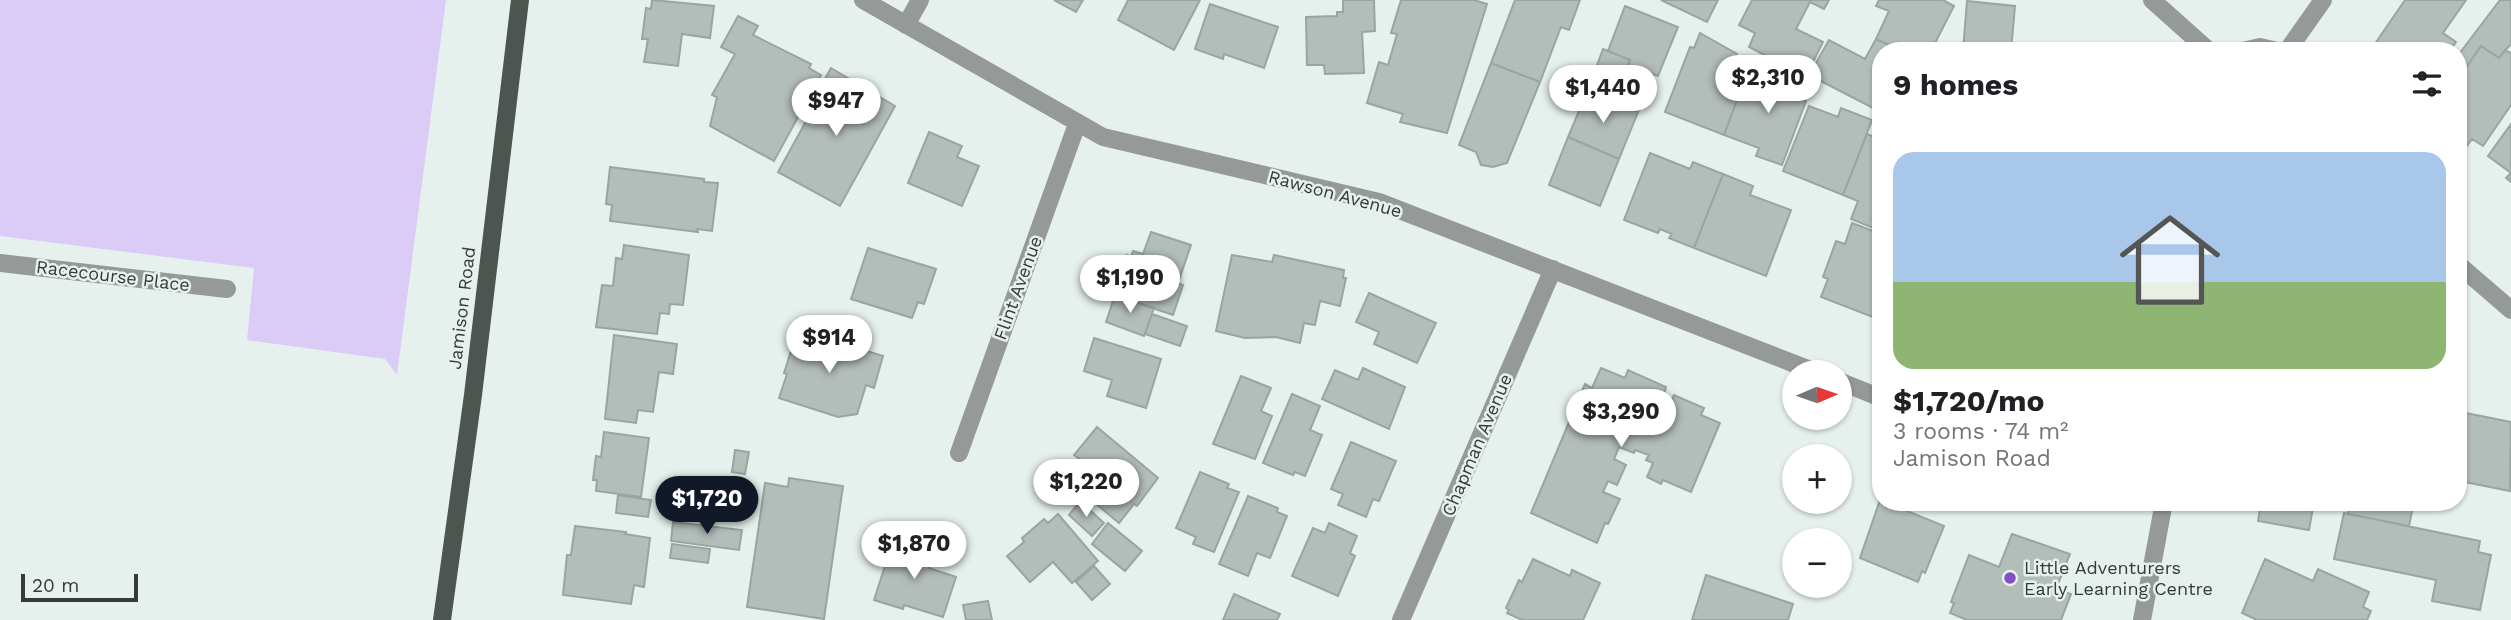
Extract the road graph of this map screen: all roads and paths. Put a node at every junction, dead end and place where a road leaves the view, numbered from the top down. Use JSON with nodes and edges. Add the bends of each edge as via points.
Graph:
{"nodes":[{"id":1,"x":520,"y":0,"type":"edge"},
{"id":2,"x":863,"y":0,"type":"edge"},
{"id":3,"x":920,"y":0,"type":"edge"},
{"id":4,"x":2151,"y":0,"type":"edge"},
{"id":5,"x":2323,"y":0,"type":"edge"},
{"id":6,"x":906,"y":25,"type":"junction"},
{"id":7,"x":2199,"y":42,"type":"edge"},
{"id":8,"x":2293,"y":42,"type":"edge"},
{"id":9,"x":1077,"y":124,"type":"junction"},
{"id":10,"x":0,"y":263,"type":"edge"},
{"id":11,"x":1553,"y":270,"type":"junction"},
{"id":12,"x":2467,"y":272,"type":"edge"},
{"id":13,"x":227,"y":289,"type":"dead end"},
{"id":14,"x":2511,"y":310,"type":"edge"},
{"id":15,"x":1785,"y":360,"type":"edge"},
{"id":16,"x":1852,"y":386,"type":"edge"},
{"id":17,"x":1872,"y":394,"type":"edge"},
{"id":18,"x":958,"y":453,"type":"dead end"},
{"id":19,"x":2158,"y":511,"type":"edge"},
{"id":20,"x":442,"y":620,"type":"edge"},
{"id":21,"x":1401,"y":620,"type":"edge"},
{"id":22,"x":2143,"y":620,"type":"edge"}],
"edges":[{"from":1,"to":20,"type":"main road","name":"Jamison Road"},
{"from":2,"to":6,"type":"street","name":"Rawson Avenue"},
{"from":3,"to":6,"type":"street"},
{"from":4,"to":7,"type":"street"},
{"from":5,"to":8,"type":"street"},
{"from":6,"to":9,"type":"street","name":"Rawson Avenue"},
{"from":9,"to":11,"type":"street","name":"Rawson Avenue","via":[[1122,143],[1379,202]]},
{"from":9,"to":18,"type":"street","name":"Flint Avenue"},
{"from":10,"to":13,"type":"street","name":"Racecourse Place"},
{"from":11,"to":15,"type":"street","name":"Rawson Avenue"},
{"from":11,"to":21,"type":"street","name":"Chapman Avenue"},
{"from":12,"to":14,"type":"street"},
{"from":16,"to":17,"type":"street"},
{"from":19,"to":22,"type":"street"}]}
